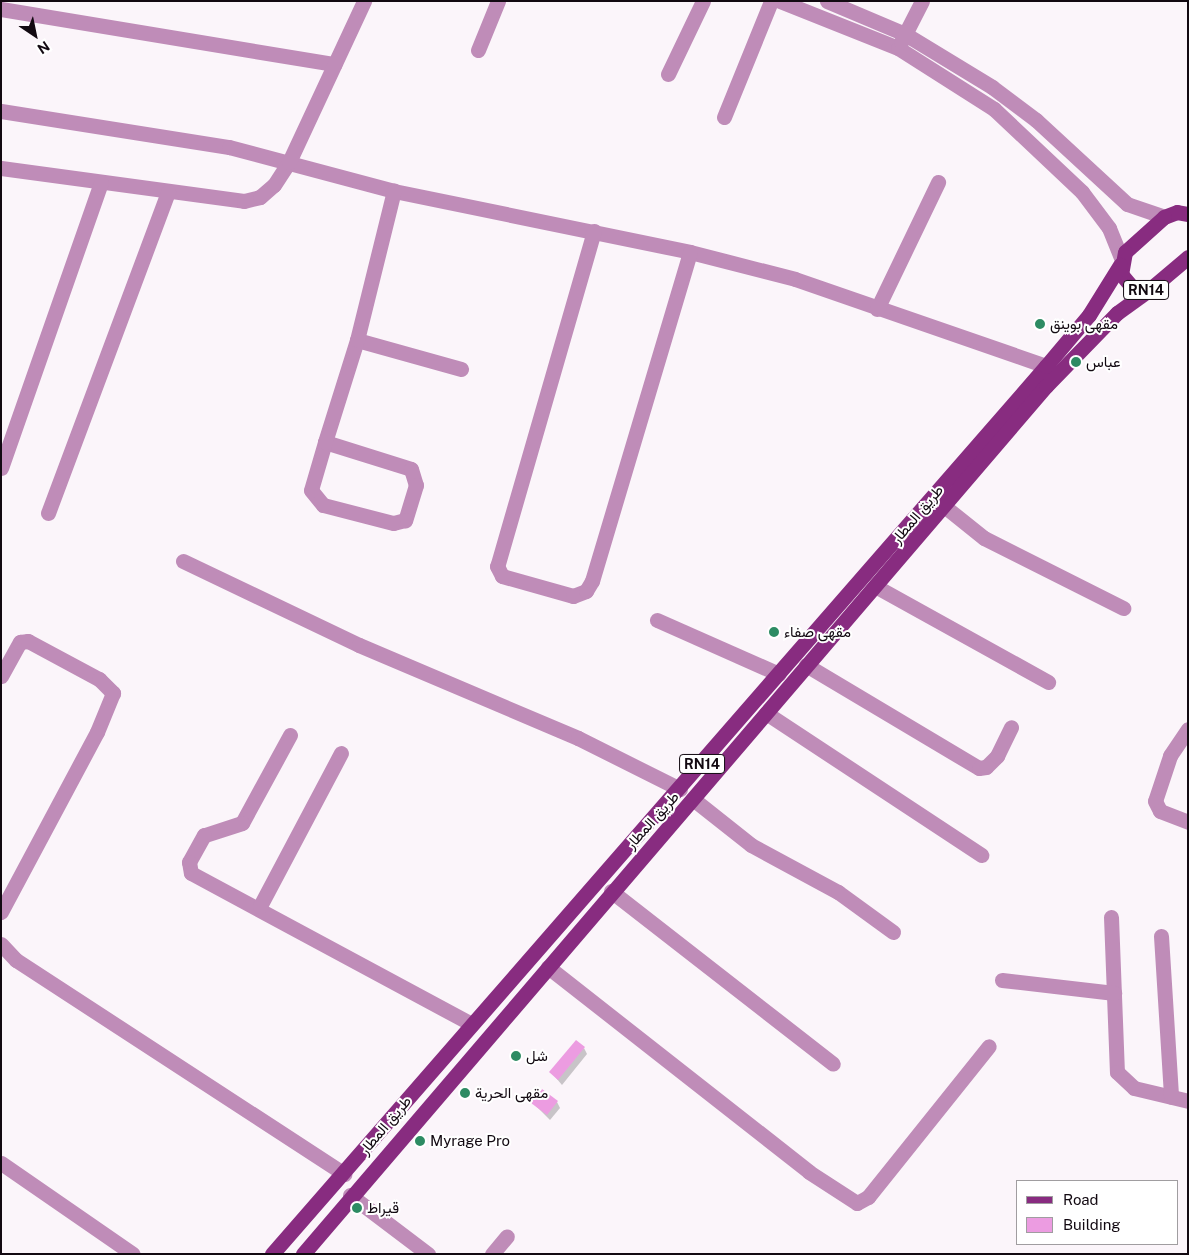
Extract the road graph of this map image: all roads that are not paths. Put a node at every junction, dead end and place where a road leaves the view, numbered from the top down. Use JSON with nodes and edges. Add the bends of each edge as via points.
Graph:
{"nodes":[{"id":1,"x":364,"y":1,"type":"edge"},
{"id":2,"x":498,"y":1,"type":"edge"},
{"id":3,"x":703,"y":1,"type":"edge"},
{"id":4,"x":771,"y":1,"type":"edge"},
{"id":5,"x":780,"y":1,"type":"edge"},
{"id":6,"x":827,"y":1,"type":"edge"},
{"id":7,"x":922,"y":1,"type":"edge"},
{"id":8,"x":1,"y":9,"type":"edge"},
{"id":9,"x":905,"y":34,"type":"junction"},
{"id":10,"x":898,"y":48,"type":"junction"},
{"id":11,"x":478,"y":50,"type":"dead end"},
{"id":12,"x":334,"y":64,"type":"junction"},
{"id":13,"x":668,"y":74,"type":"dead end"},
{"id":14,"x":1,"y":111,"type":"edge"},
{"id":15,"x":724,"y":117,"type":"dead end"},
{"id":16,"x":289,"y":162,"type":"junction"},
{"id":17,"x":1,"y":168,"type":"edge"},
{"id":18,"x":938,"y":182,"type":"dead end"},
{"id":19,"x":101,"y":183,"type":"junction"},
{"id":20,"x":394,"y":190,"type":"junction"},
{"id":21,"x":168,"y":192,"type":"junction"},
{"id":22,"x":1186,"y":212,"type":"edge"},
{"id":23,"x":1164,"y":217,"type":"junction"},
{"id":24,"x":594,"y":231,"type":"junction"},
{"id":25,"x":690,"y":252,"type":"junction"},
{"id":26,"x":1188,"y":258,"type":"edge"},
{"id":27,"x":1121,"y":262,"type":"junction"},
{"id":28,"x":1149,"y":290,"type":"junction"},
{"id":29,"x":877,"y":308,"type":"junction"},
{"id":30,"x":357,"y":340,"type":"junction"},
{"id":31,"x":1046,"y":366,"type":"junction"},
{"id":32,"x":461,"y":370,"type":"dead end"},
{"id":33,"x":325,"y":442,"type":"junction"},
{"id":34,"x":1,"y":468,"type":"edge"},
{"id":35,"x":944,"y":506,"type":"junction"},
{"id":36,"x":48,"y":513,"type":"dead end"},
{"id":37,"x":183,"y":561,"type":"dead end"},
{"id":38,"x":875,"y":586,"type":"junction"},
{"id":39,"x":1123,"y":608,"type":"dead end"},
{"id":40,"x":657,"y":620,"type":"dead end"},
{"id":41,"x":806,"y":665,"type":"junction"},
{"id":42,"x":779,"y":674,"type":"junction"},
{"id":43,"x":1,"y":676,"type":"edge"},
{"id":44,"x":1048,"y":682,"type":"dead end"},
{"id":45,"x":766,"y":713,"type":"junction"},
{"id":46,"x":1011,"y":727,"type":"dead end"},
{"id":47,"x":1188,"y":729,"type":"edge"},
{"id":48,"x":290,"y":735,"type":"dead end"},
{"id":49,"x":341,"y":753,"type":"dead end"},
{"id":50,"x":680,"y":789,"type":"junction"},
{"id":51,"x":693,"y":799,"type":"junction"},
{"id":52,"x":1188,"y":822,"type":"edge"},
{"id":53,"x":981,"y":855,"type":"dead end"},
{"id":54,"x":611,"y":891,"type":"junction"},
{"id":55,"x":260,"y":906,"type":"junction"},
{"id":56,"x":1,"y":912,"type":"edge"},
{"id":57,"x":1111,"y":916,"type":"dead end"},
{"id":58,"x":893,"y":932,"type":"dead end"},
{"id":59,"x":1161,"y":936,"type":"dead end"},
{"id":60,"x":1,"y":944,"type":"edge"},
{"id":61,"x":548,"y":967,"type":"junction"},
{"id":62,"x":1002,"y":980,"type":"dead end"},
{"id":63,"x":1114,"y":993,"type":"junction"},
{"id":64,"x":472,"y":1024,"type":"junction"},
{"id":65,"x":989,"y":1046,"type":"dead end"},
{"id":66,"x":833,"y":1064,"type":"dead end"},
{"id":67,"x":1171,"y":1097,"type":"junction"},
{"id":68,"x":1188,"y":1101,"type":"edge"},
{"id":69,"x":1,"y":1163,"type":"edge"},
{"id":70,"x":344,"y":1174,"type":"junction"},
{"id":71,"x":350,"y":1196,"type":"junction"},
{"id":72,"x":507,"y":1236,"type":"dead end"},
{"id":73,"x":424,"y":1253,"type":"edge"},
{"id":74,"x":133,"y":1254,"type":"edge"},
{"id":75,"x":272,"y":1254,"type":"edge"},
{"id":76,"x":303,"y":1254,"type":"edge"},
{"id":77,"x":492,"y":1254,"type":"edge"}],
"edges":[{"from":1,"to":12,"type":"street"},
{"from":2,"to":11,"type":"street"},
{"from":3,"to":13,"type":"street"},
{"from":4,"to":15,"type":"street"},
{"from":5,"to":10,"type":"street"},
{"from":6,"to":9,"type":"street"},
{"from":7,"to":9,"type":"street"},
{"from":8,"to":12,"type":"street"},
{"from":9,"to":10,"type":"street"},
{"from":9,"to":23,"type":"street","via":[[1014,103],[1127,204]]},
{"from":10,"to":27,"type":"street","via":[[979,98],[1036,144],[1106,222]]},
{"from":12,"to":16,"type":"street"},
{"from":14,"to":16,"type":"street","via":[[157,134]]},
{"from":16,"to":20,"type":"street"},
{"from":16,"to":21,"type":"street","via":[[274,185],[244,201]]},
{"from":17,"to":19,"type":"street"},
{"from":18,"to":29,"type":"street"},
{"from":19,"to":21,"type":"street"},
{"from":19,"to":34,"type":"street"},
{"from":20,"to":24,"type":"street"},
{"from":20,"to":30,"type":"street"},
{"from":21,"to":36,"type":"street"},
{"from":22,"to":23,"type":"main road"},
{"from":23,"to":27,"type":"main road","number":"RN14"},
{"from":24,"to":25,"type":"street"},
{"from":24,"to":25,"type":"street","via":[[497,566],[502,576],[573,596],[586,591],[592,581]]},
{"from":25,"to":29,"type":"street","via":[[795,279]]},
{"from":26,"to":28,"type":"main road","number":"RN14"},
{"from":27,"to":28,"type":"main road","number":"RN14","via":[[1126,281]]},
{"from":27,"to":31,"type":"main road","name":"طريق المطار","number":"RN14","via":[[1089,315]]},
{"from":28,"to":35,"type":"main road","name":"طريق المطار","number":"RN14","via":[[1117,313],[1046,386]]},
{"from":29,"to":31,"type":"street"},
{"from":30,"to":32,"type":"street"},
{"from":30,"to":33,"type":"street"},
{"from":31,"to":42,"type":"main road","name":"طريق المطار","number":"RN14"},
{"from":33,"to":33,"type":"street","via":[[312,485],[317,500],[393,523],[405,520],[416,485],[411,469]]},
{"from":35,"to":38,"type":"main road","name":"طريق المطار","number":"RN14"},
{"from":35,"to":39,"type":"street","via":[[984,538]]},
{"from":37,"to":50,"type":"street","via":[[359,645],[578,738]]},
{"from":38,"to":41,"type":"main road","name":"طريق المطار","number":"RN14"},
{"from":38,"to":44,"type":"street"},
{"from":40,"to":42,"type":"street"},
{"from":41,"to":45,"type":"main road","name":"طريق المطار","number":"RN14"},
{"from":41,"to":46,"type":"street","via":[[979,768],[997,756]]},
{"from":42,"to":50,"type":"main road","name":"طريق المطار","number":"RN14"},
{"from":43,"to":56,"type":"street","via":[[20,642],[28,641],[100,678],[113,693],[97,732]]},
{"from":45,"to":51,"type":"main road","name":"طريق المطار","number":"RN14"},
{"from":45,"to":53,"type":"street"},
{"from":47,"to":52,"type":"street","via":[[1170,756],[1155,801],[1160,811]]},
{"from":48,"to":55,"type":"street","via":[[242,824],[204,835],[189,862],[191,873]]},
{"from":49,"to":55,"type":"street"},
{"from":50,"to":64,"type":"main road","name":"طريق المطار","number":"RN14"},
{"from":51,"to":54,"type":"main road","name":"طريق المطار","number":"RN14"},
{"from":51,"to":58,"type":"street","via":[[752,845],[838,892]]},
{"from":54,"to":61,"type":"main road","name":"طريق المطار","number":"RN14"},
{"from":54,"to":66,"type":"street"},
{"from":55,"to":64,"type":"street"},
{"from":57,"to":63,"type":"street"},
{"from":59,"to":67,"type":"street"},
{"from":60,"to":70,"type":"street","via":[[16,960]]},
{"from":61,"to":65,"type":"street","via":[[809,1172],[857,1203],[868,1197]]},
{"from":61,"to":71,"type":"main road","name":"طريق المطار","number":"RN14"},
{"from":62,"to":63,"type":"street"},
{"from":63,"to":67,"type":"street","via":[[1121,1080],[1142,1091]]},
{"from":64,"to":70,"type":"main road","name":"طريق المطار","number":"RN14"},
{"from":67,"to":68,"type":"street"},
{"from":69,"to":74,"type":"street"},
{"from":70,"to":75,"type":"main road","name":"طريق المطار","number":"RN14"},
{"from":71,"to":73,"type":"street"},
{"from":71,"to":76,"type":"main road","name":"طريق المطار","number":"RN14"},
{"from":72,"to":77,"type":"street"}]}
